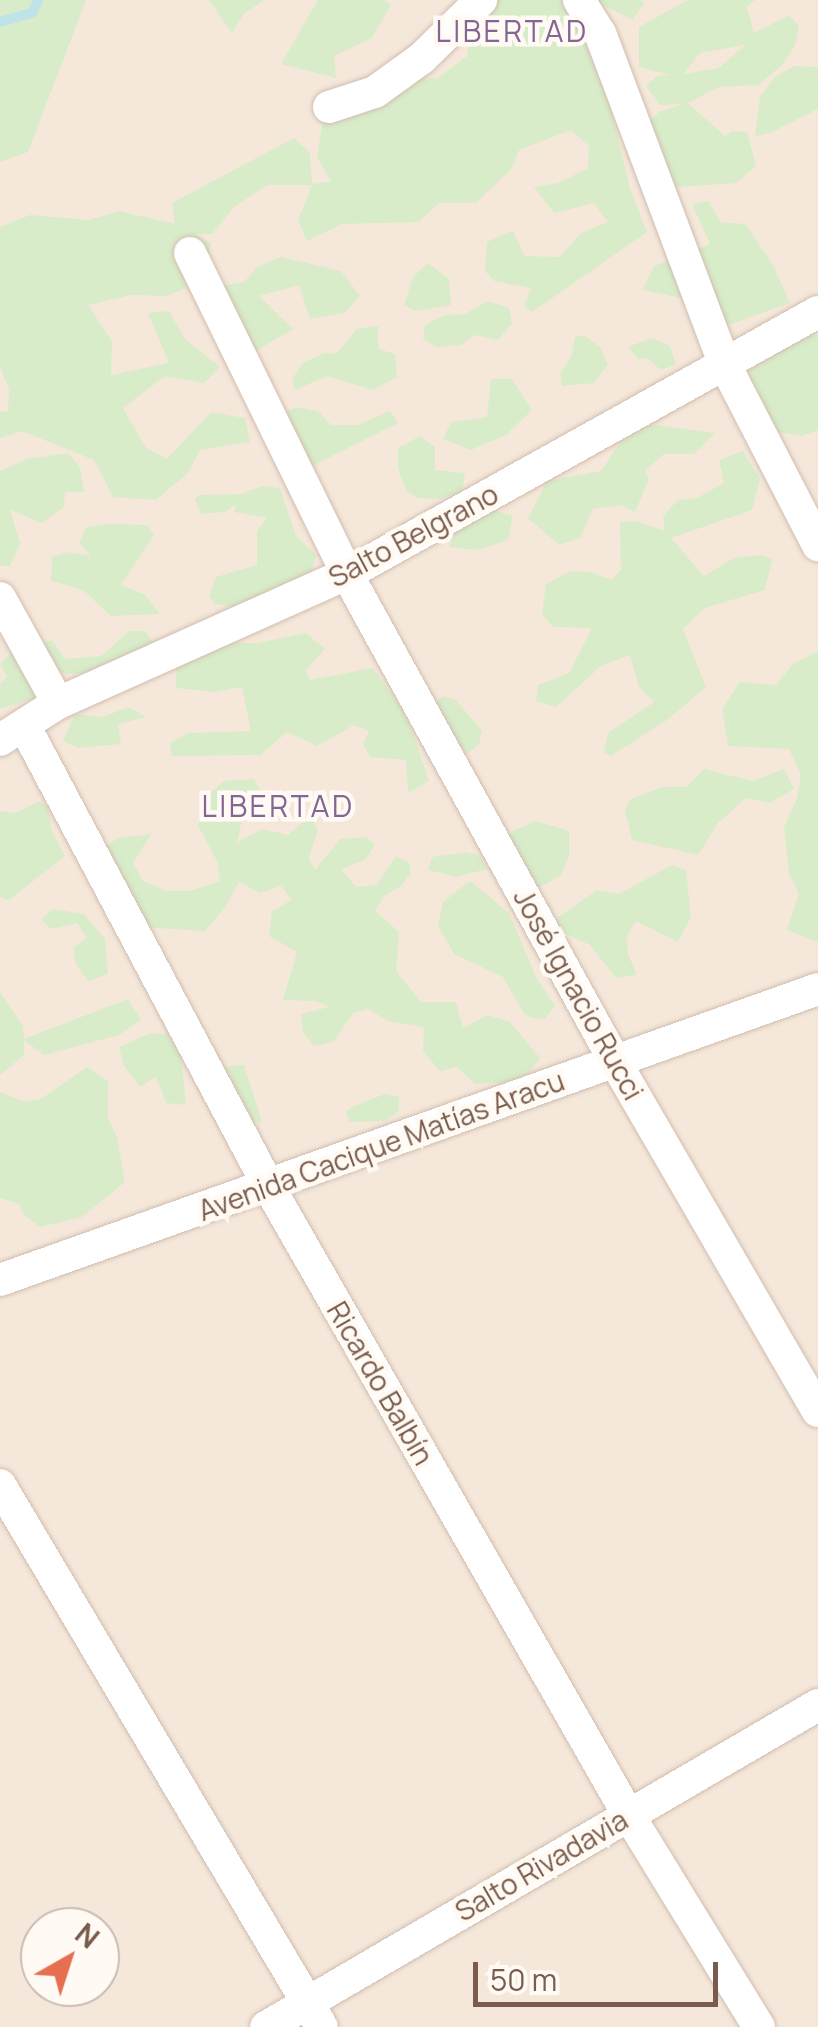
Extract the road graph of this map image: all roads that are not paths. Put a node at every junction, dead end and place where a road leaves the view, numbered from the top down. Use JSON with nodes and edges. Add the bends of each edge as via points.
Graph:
{"nodes":[{"id":1,"x":481,"y":0,"type":"edge"},
{"id":2,"x":579,"y":0,"type":"edge"},
{"id":3,"x":329,"y":106,"type":"dead end"},
{"id":4,"x":190,"y":254,"type":"dead end"},
{"id":5,"x":818,"y":312,"type":"edge"},
{"id":6,"x":725,"y":365,"type":"junction"},
{"id":7,"x":818,"y":545,"type":"edge"},
{"id":8,"x":347,"y":574,"type":"junction"},
{"id":9,"x":0,"y":598,"type":"edge"},
{"id":10,"x":58,"y":704,"type":"junction"},
{"id":11,"x":12,"y":734,"type":"edge"},
{"id":12,"x":818,"y":988,"type":"edge"},
{"id":13,"x":614,"y":1058,"type":"junction"},
{"id":14,"x":269,"y":1187,"type":"junction"},
{"id":15,"x":0,"y":1280,"type":"edge"},
{"id":16,"x":818,"y":1412,"type":"edge"},
{"id":17,"x":0,"y":1485,"type":"edge"},
{"id":18,"x":818,"y":1705,"type":"edge"},
{"id":19,"x":628,"y":1814,"type":"junction"},
{"id":20,"x":315,"y":2015,"type":"edge"},
{"id":21,"x":266,"y":2027,"type":"edge"},
{"id":22,"x":760,"y":2027,"type":"edge"}],
"edges":[{"from":1,"to":3,"type":"street","via":[[422,58],[375,92]]},
{"from":2,"to":6,"type":"street","via":[[600,33]]},
{"from":4,"to":8,"type":"street","name":"José Ignacio Rucci"},
{"from":5,"to":6,"type":"street","name":"Salto Belgrano"},
{"from":6,"to":7,"type":"street"},
{"from":6,"to":8,"type":"street","name":"Salto Belgrano"},
{"from":8,"to":10,"type":"street","name":"Salto Belgrano"},
{"from":8,"to":13,"type":"street","name":"José Ignacio Rucci"},
{"from":9,"to":10,"type":"street"},
{"from":10,"to":11,"type":"street","name":"Salto Belgrano"},
{"from":11,"to":14,"type":"street","name":"Ricardo Balbín"},
{"from":12,"to":13,"type":"street","name":"Avenida Cacique Matías Aracu"},
{"from":13,"to":14,"type":"street","name":"Avenida Cacique Matías Aracu"},
{"from":13,"to":16,"type":"street","name":"José Ignacio Rucci"},
{"from":14,"to":15,"type":"street","name":"Avenida Cacique Matías Aracu"},
{"from":14,"to":19,"type":"street","name":"Ricardo Balbín"},
{"from":17,"to":20,"type":"street"},
{"from":18,"to":19,"type":"street","name":"Salto Rivadavia"},
{"from":19,"to":20,"type":"street","name":"Salto Rivadavia"},
{"from":19,"to":22,"type":"street","name":"Ricardo Balbín"},
{"from":20,"to":21,"type":"street","name":"Salto Rivadavia"}]}
